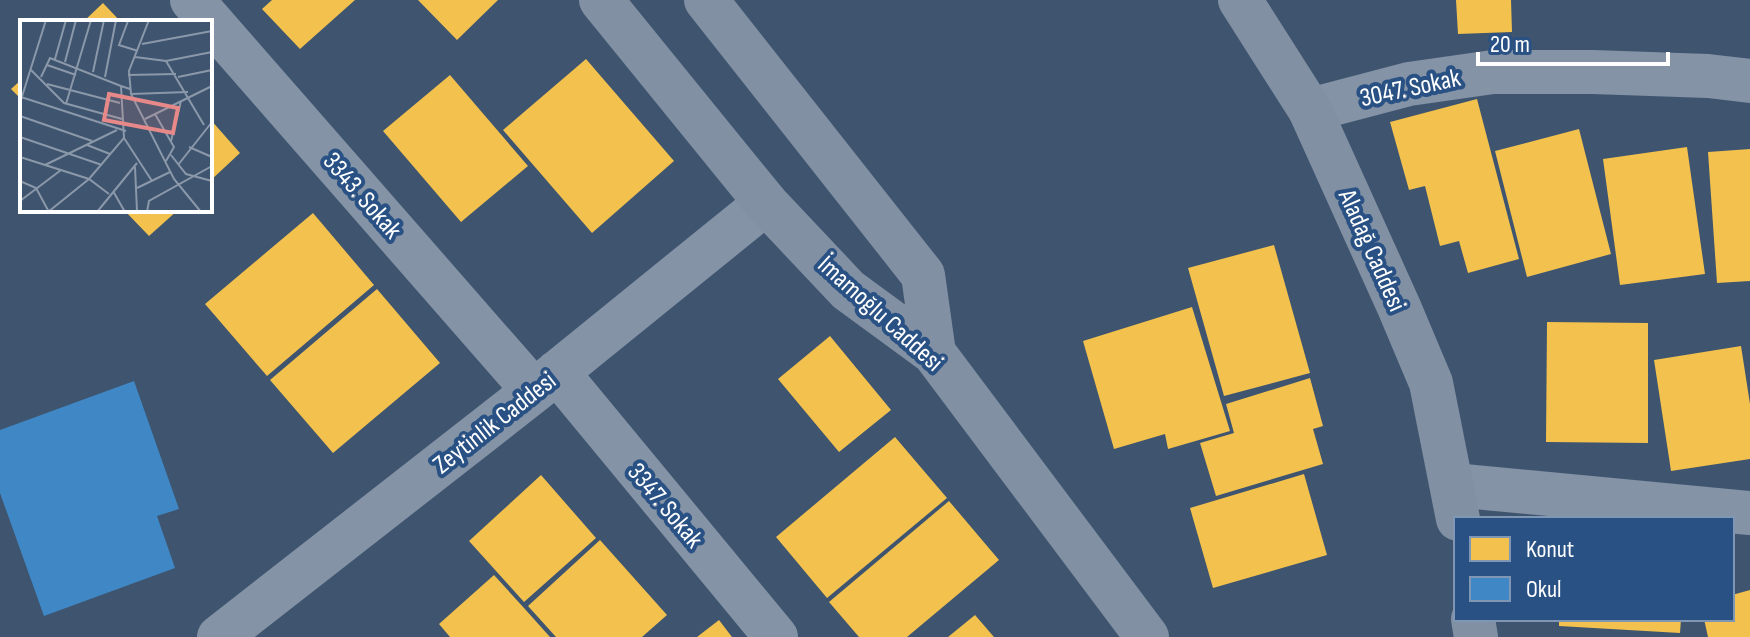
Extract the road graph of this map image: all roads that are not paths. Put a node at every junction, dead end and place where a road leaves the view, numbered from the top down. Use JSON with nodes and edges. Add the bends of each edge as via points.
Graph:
{"nodes":[{"id":1,"x":192,"y":0,"type":"edge"},
{"id":2,"x":601,"y":0,"type":"edge"},
{"id":3,"x":706,"y":0,"type":"edge"},
{"id":4,"x":1240,"y":0,"type":"edge"},
{"id":5,"x":211,"y":20,"type":"edge"},
{"id":6,"x":212,"y":22,"type":"edge"},
{"id":7,"x":1750,"y":81,"type":"edge"},
{"id":8,"x":1310,"y":110,"type":"junction"},
{"id":9,"x":766,"y":203,"type":"junction"},
{"id":10,"x":934,"y":353,"type":"junction"},
{"id":11,"x":545,"y":381,"type":"junction"},
{"id":12,"x":1456,"y":502,"type":"edge"},
{"id":13,"x":1750,"y":513,"type":"edge"},
{"id":14,"x":219,"y":637,"type":"edge"},
{"id":15,"x":776,"y":637,"type":"edge"},
{"id":16,"x":1147,"y":637,"type":"edge"}],
"edges":[{"from":1,"to":5,"type":"street","name":"3343. Sokak"},
{"from":2,"to":9,"type":"main road","name":"İmamoğlu Caddesi"},
{"from":3,"to":10,"type":"main road","via":[[923,275]]},
{"from":4,"to":8,"type":"main road","name":"Aladağ Caddesi"},
{"from":6,"to":11,"type":"street","name":"3343. Sokak"},
{"from":7,"to":8,"type":"street","name":"3047. Sokak","via":[[1493,72],[1409,84]]},
{"from":8,"to":12,"type":"main road","name":"Aladağ Caddesi","via":[[1431,383]]},
{"from":9,"to":10,"type":"main road","name":"İmamoğlu Caddesi","via":[[848,290]]},
{"from":9,"to":11,"type":"street","name":"Zeytinlik Caddesi"},
{"from":10,"to":16,"type":"main road","name":"İmamoğlu Caddesi"},
{"from":11,"to":14,"type":"street","name":"Zeytinlik Caddesi"},
{"from":11,"to":15,"type":"street","name":"3347. Sokak"},
{"from":12,"to":13,"type":"street"}]}
